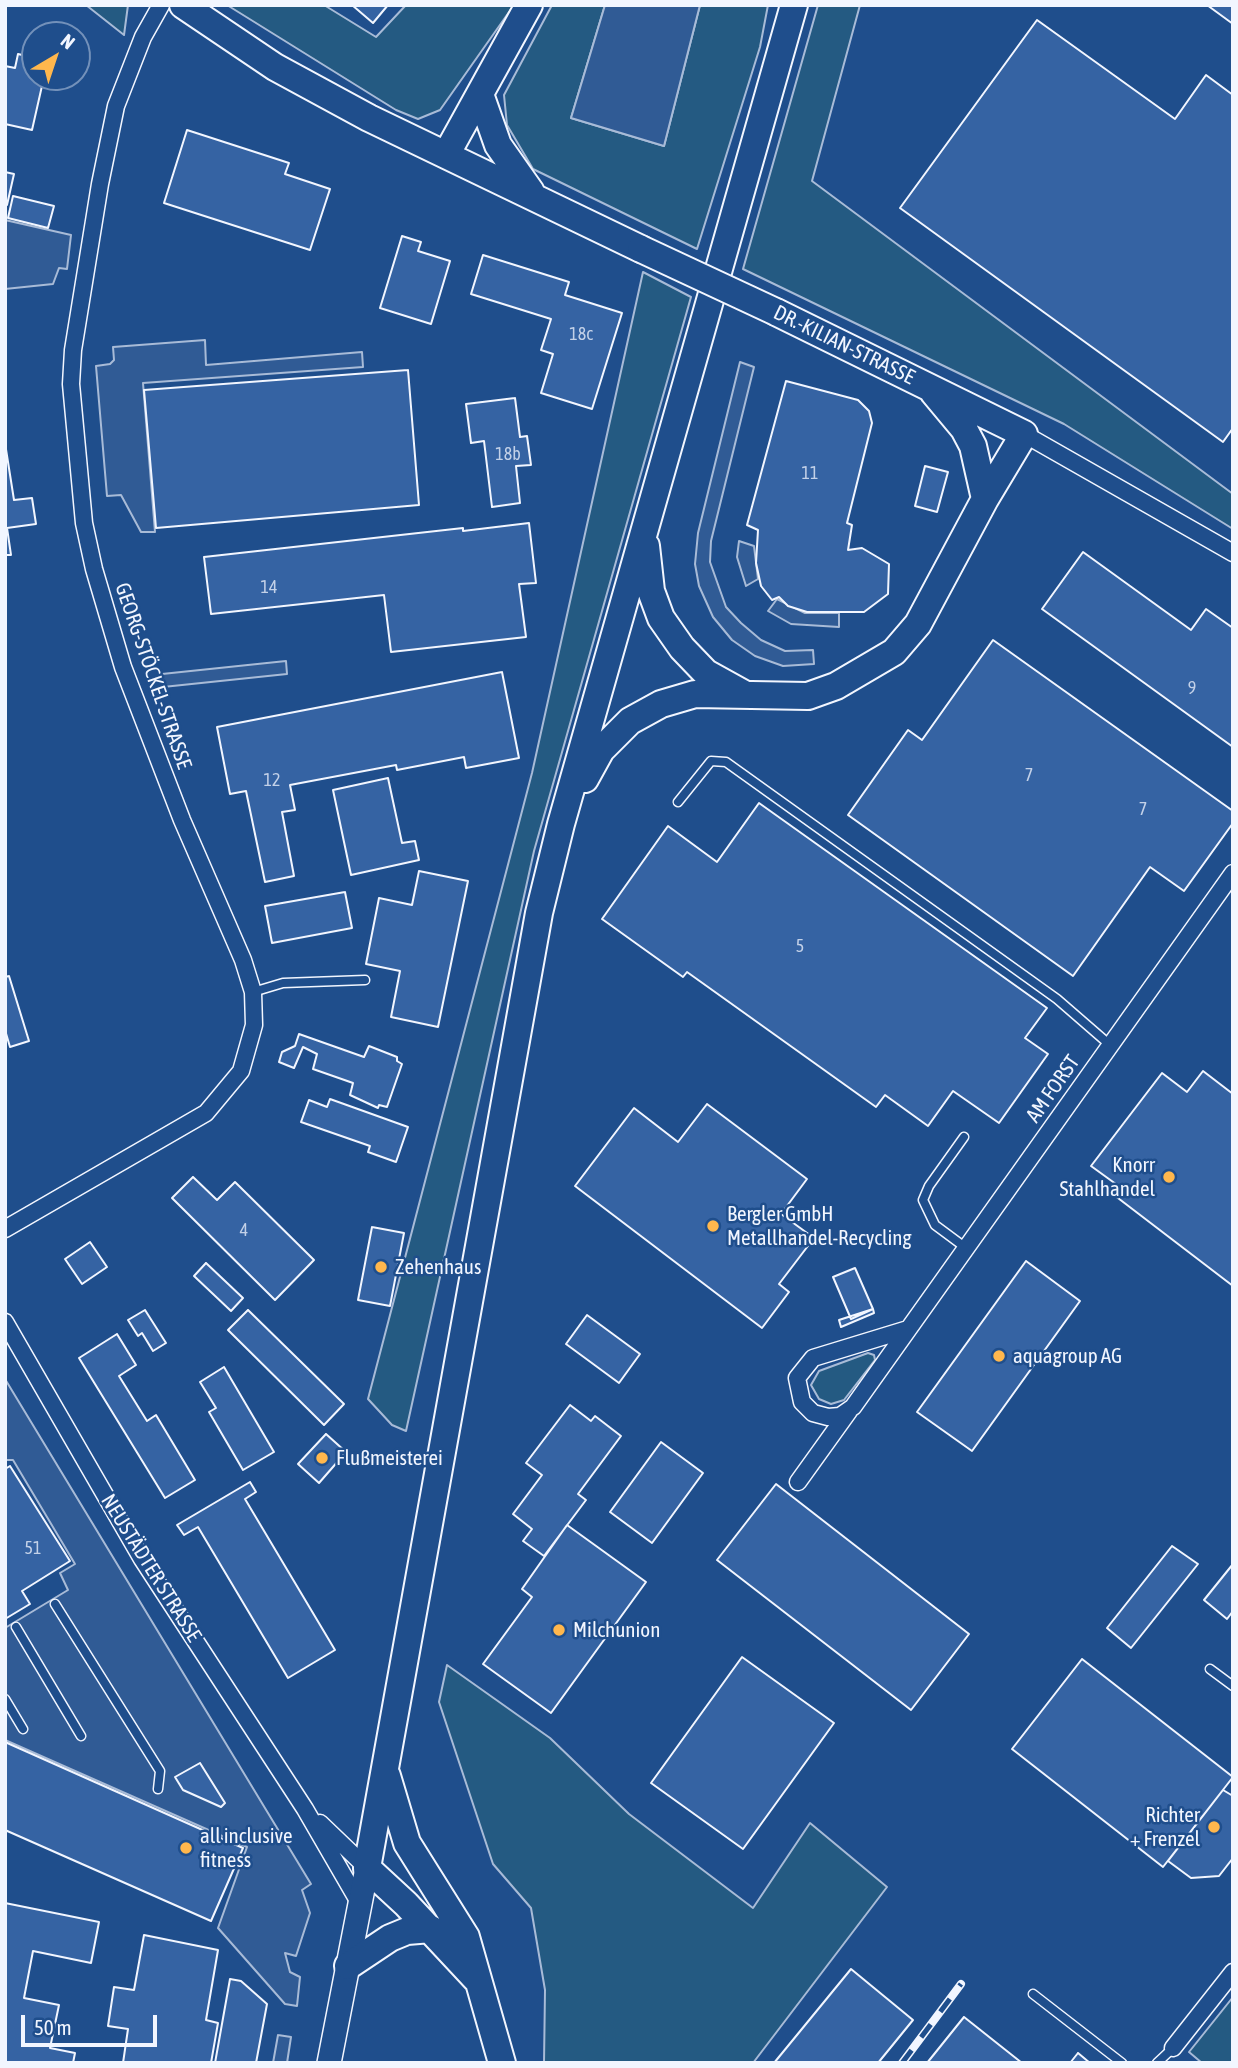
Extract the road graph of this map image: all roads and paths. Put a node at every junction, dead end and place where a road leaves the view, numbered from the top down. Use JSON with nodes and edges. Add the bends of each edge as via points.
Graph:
{"nodes":[{"id":1,"x":161,"y":5,"type":"edge"},
{"id":2,"x":183,"y":5,"type":"edge"},
{"id":3,"x":529,"y":5,"type":"edge"},
{"id":4,"x":792,"y":8,"type":"edge"},
{"id":5,"x":480,"y":94,"type":"junction"},
{"id":6,"x":446,"y":155,"type":"junction"},
{"id":7,"x":537,"y":199,"type":"junction"},
{"id":8,"x":926,"y":384,"type":"junction"},
{"id":9,"x":1024,"y":434,"type":"junction"},
{"id":10,"x":985,"y":499,"type":"junction"},
{"id":11,"x":644,"y":531,"type":"junction"},
{"id":12,"x":1233,"y":553,"type":"edge"},
{"id":13,"x":749,"y":697,"type":"junction"},
{"id":14,"x":678,"y":802,"type":"dead end"},
{"id":15,"x":561,"y":824,"type":"junction"},
{"id":16,"x":1233,"y":873,"type":"edge"},
{"id":17,"x":365,"y":980,"type":"dead end"},
{"id":18,"x":253,"y":992,"type":"junction"},
{"id":19,"x":1110,"y":1045,"type":"junction"},
{"id":20,"x":964,"y":1137,"type":"dead end"},
{"id":21,"x":5,"y":1229,"type":"edge"},
{"id":22,"x":966,"y":1248,"type":"junction"},
{"id":23,"x":5,"y":1322,"type":"edge"},
{"id":24,"x":908,"y":1329,"type":"junction"},
{"id":25,"x":853,"y":1407,"type":"junction"},
{"id":26,"x":798,"y":1482,"type":"dead end"},
{"id":27,"x":55,"y":1604,"type":"dead end"},
{"id":28,"x":16,"y":1627,"type":"dead end"},
{"id":29,"x":1210,"y":1669,"type":"dead end"},
{"id":30,"x":1233,"y":1686,"type":"edge"},
{"id":31,"x":5,"y":1699,"type":"edge"},
{"id":32,"x":23,"y":1728,"type":"dead end"},
{"id":33,"x":81,"y":1736,"type":"dead end"},
{"id":34,"x":386,"y":1771,"type":"junction"},
{"id":35,"x":158,"y":1789,"type":"dead end"},
{"id":36,"x":306,"y":1809,"type":"junction"},
{"id":37,"x":367,"y":1868,"type":"junction"},
{"id":38,"x":360,"y":1904,"type":"junction"},
{"id":39,"x":431,"y":1929,"type":"junction"},
{"id":40,"x":348,"y":1966,"type":"junction"},
{"id":41,"x":1233,"y":1972,"type":"edge"},
{"id":42,"x":476,"y":1979,"type":"junction"},
{"id":43,"x":1033,"y":1994,"type":"dead end"},
{"id":44,"x":1173,"y":2048,"type":"joint"},
{"id":45,"x":330,"y":2063,"type":"edge"},
{"id":46,"x":502,"y":2063,"type":"edge"},
{"id":47,"x":1122,"y":2063,"type":"edge"},
{"id":48,"x":1157,"y":2063,"type":"edge"}],
"edges":[{"from":1,"to":18,"type":"street","name":"GEORG-STÖCKEL-STRASSE","via":[[116,106],[71,384],[84,523],[119,655]]},
{"from":2,"to":6,"type":"main road","name":"DR.-KILIAN-STRASSE","via":[[275,67]]},
{"from":3,"to":5,"type":"main road"},
{"from":4,"to":11,"type":"main road"},
{"from":5,"to":6,"type":"main road"},
{"from":5,"to":7,"type":"main road","via":[[498,145]]},
{"from":6,"to":7,"type":"main road","name":"DR.-KILIAN-STRASSE"},
{"from":7,"to":8,"type":"main road","name":"DR.-KILIAN-STRASSE","bridge":true},
{"from":8,"to":9,"type":"main road","name":"DR.-KILIAN-STRASSE"},
{"from":8,"to":10,"type":"main road","via":[[951,411],[972,446]]},
{"from":9,"to":10,"type":"main road"},
{"from":9,"to":12,"type":"street","name":"DR.-KILIAN-STRASSE"},
{"from":10,"to":13,"type":"main road","via":[[918,624],[894,652],[847,680],[807,696]]},
{"from":11,"to":13,"type":"main road","via":[[651,591],[661,618],[706,673]]},
{"from":11,"to":15,"type":"main road"},
{"from":13,"to":15,"type":"main road","via":[[695,694],[630,721],[601,750]]},
{"from":14,"to":19,"type":"lane","via":[[711,761],[726,762],[1057,999]]},
{"from":15,"to":34,"type":"main road","via":[[539,913]]},
{"from":16,"to":19,"type":"street","name":"AM FORST"},
{"from":17,"to":18,"type":"lane","via":[[283,983]]},
{"from":18,"to":21,"type":"street","name":"GEORG-STÖCKEL-STRASSE","via":[[254,1025],[241,1071],[206,1113]]},
{"from":19,"to":22,"type":"street","name":"AM FORST"},
{"from":20,"to":22,"type":"lane","via":[[923,1200],[935,1225]]},
{"from":22,"to":24,"type":"street","name":"AM FORST"},
{"from":23,"to":36,"type":"street","name":"NEUSTÄDTER STRASSE","via":[[142,1559]]},
{"from":24,"to":25,"type":"street","name":"AM FORST"},
{"from":24,"to":25,"type":"street","via":[[823,1353],[803,1367],[797,1390],[813,1413],[840,1416]]},
{"from":25,"to":26,"type":"street","name":"AM FORST"},
{"from":27,"to":35,"type":"lane","via":[[160,1771]]},
{"from":28,"to":33,"type":"lane"},
{"from":29,"to":30,"type":"lane"},
{"from":31,"to":32,"type":"lane"},
{"from":34,"to":37,"type":"main road"},
{"from":34,"to":42,"type":"main road","via":[[407,1843],[466,1937]]},
{"from":36,"to":37,"type":"street","name":"NEUSTÄDTER STRASSE"},
{"from":36,"to":38,"type":"street","name":"NEUSTÄDTER STRASSE"},
{"from":37,"to":38,"type":"main road"},
{"from":37,"to":39,"type":"main road"},
{"from":38,"to":40,"type":"main road"},
{"from":39,"to":40,"type":"main road","via":[[390,1938]]},
{"from":39,"to":42,"type":"main road"},
{"from":40,"to":45,"type":"main road"},
{"from":41,"to":44,"type":"street"},
{"from":42,"to":46,"type":"main road"},
{"from":43,"to":47,"type":"lane"},
{"from":44,"to":48,"type":"lane"}]}
